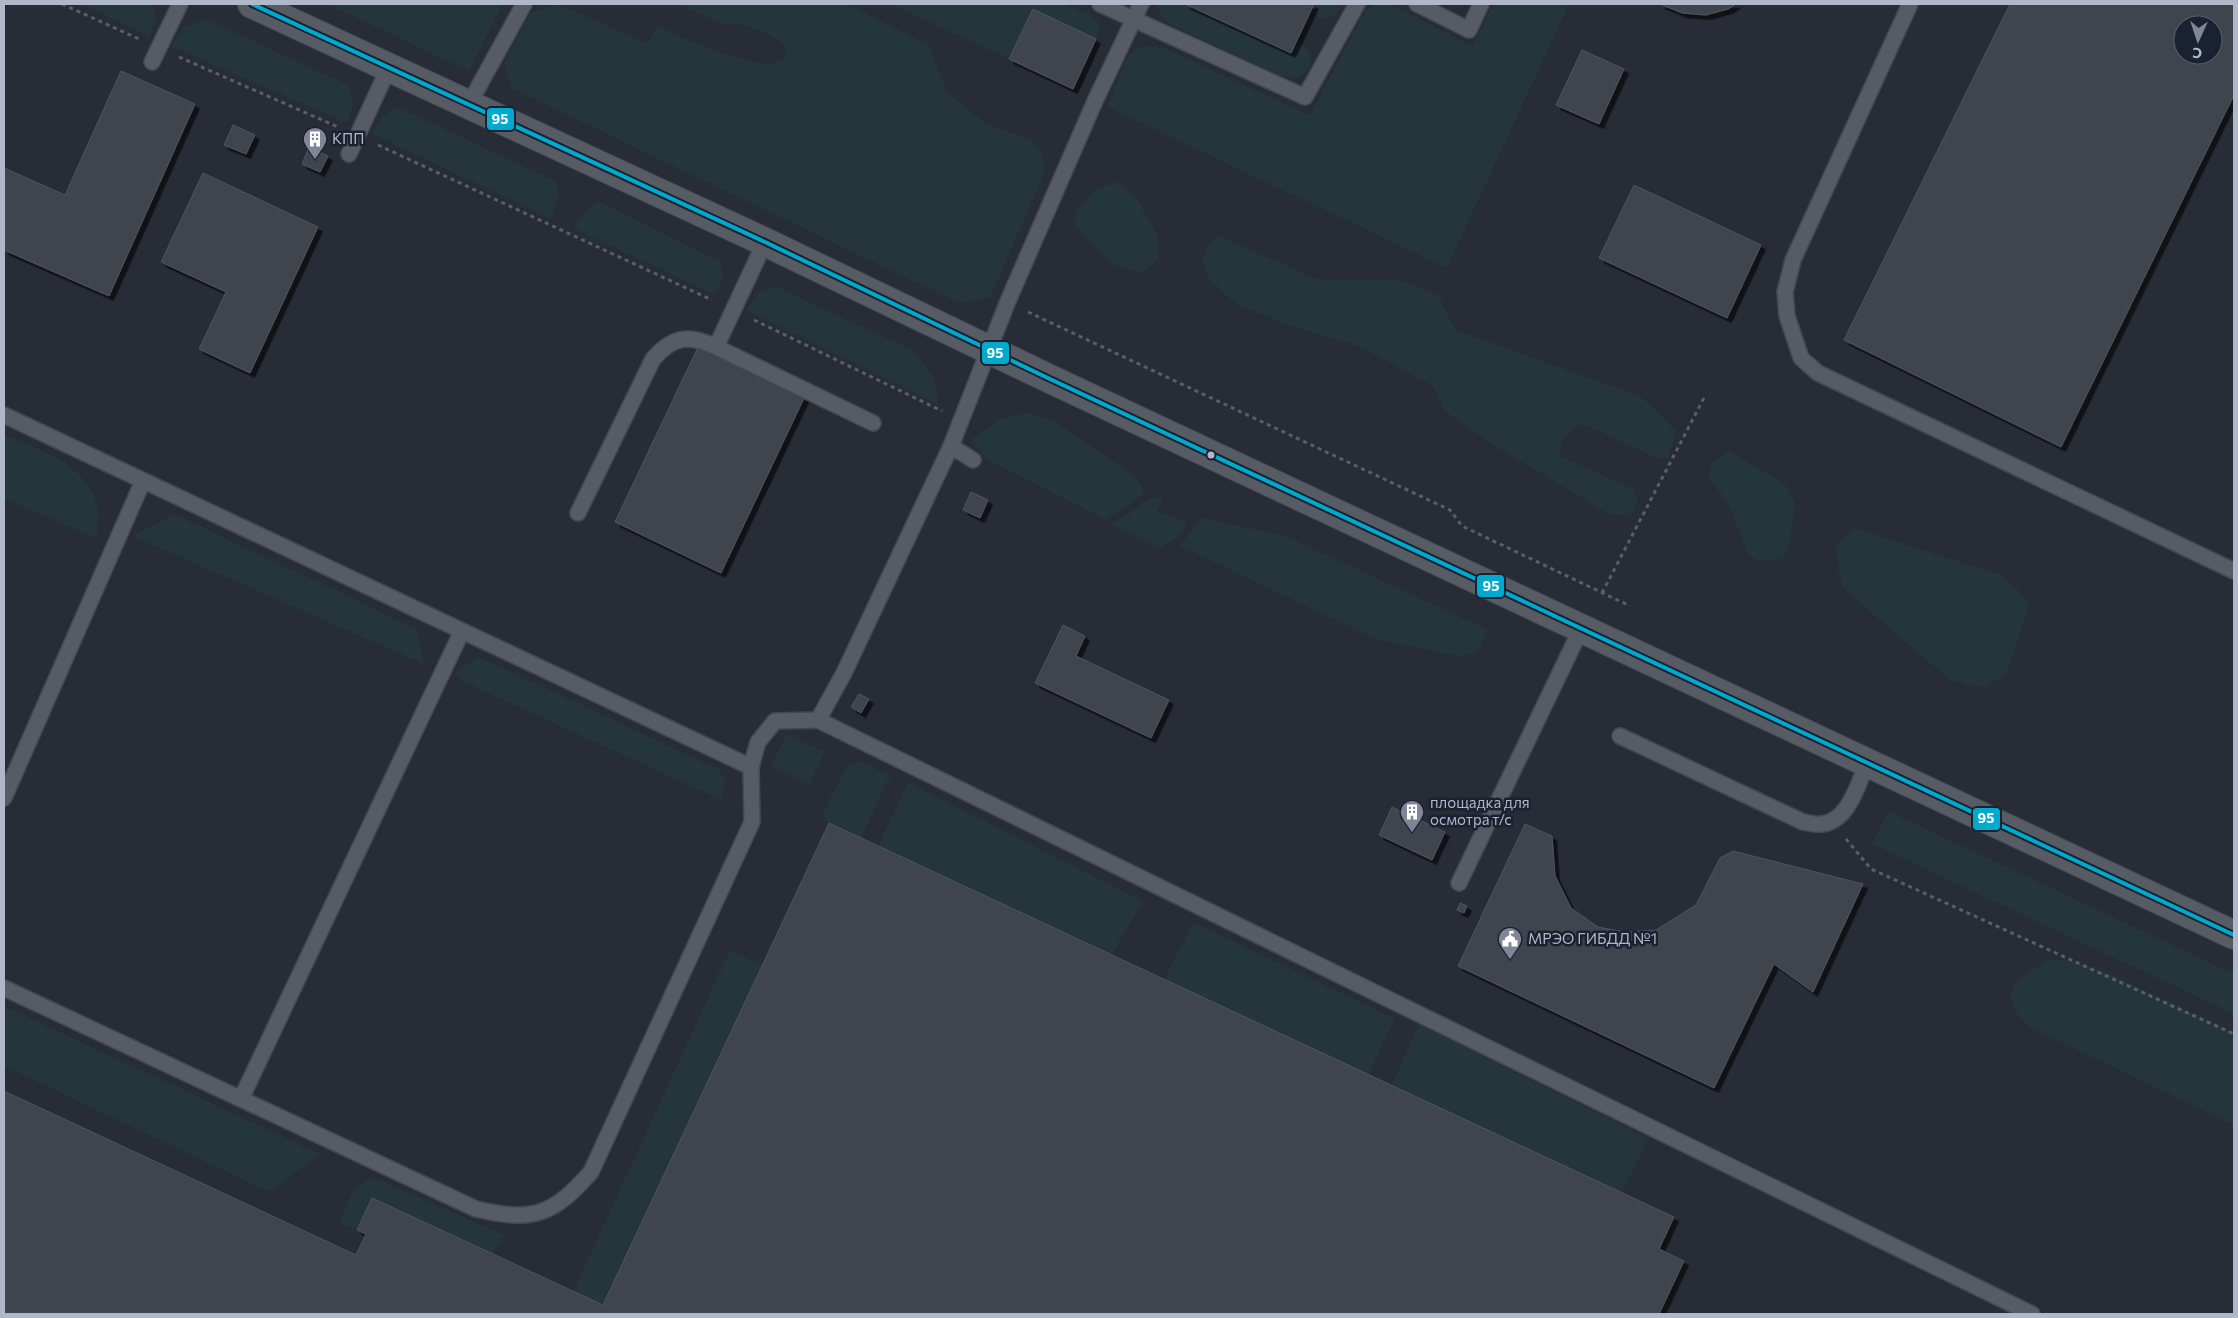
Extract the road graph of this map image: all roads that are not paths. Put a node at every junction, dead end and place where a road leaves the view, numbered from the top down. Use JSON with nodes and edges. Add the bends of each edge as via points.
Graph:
{"nodes":[{"id":1,"x":180,"y":4,"type":"edge"},
{"id":2,"x":252,"y":4,"type":"edge"},
{"id":3,"x":524,"y":4,"type":"edge"},
{"id":4,"x":1100,"y":4,"type":"edge"},
{"id":5,"x":1141,"y":4,"type":"edge"},
{"id":6,"x":1357,"y":4,"type":"edge"},
{"id":7,"x":1416,"y":4,"type":"edge"},
{"id":8,"x":1481,"y":4,"type":"edge"},
{"id":9,"x":1910,"y":4,"type":"edge"},
{"id":10,"x":1134,"y":20,"type":"junction"},
{"id":11,"x":155,"y":55,"type":"road end"},
{"id":12,"x":389,"y":67,"type":"junction"},
{"id":13,"x":469,"y":104,"type":"junction"},
{"id":14,"x":349,"y":154,"type":"dead end"},
{"id":15,"x":765,"y":242,"type":"junction"},
{"id":16,"x":716,"y":348,"type":"junction"},
{"id":17,"x":988,"y":348,"type":"junction"},
{"id":18,"x":4,"y":415,"type":"edge"},
{"id":19,"x":873,"y":423,"type":"dead end"},
{"id":20,"x":951,"y":446,"type":"junction"},
{"id":21,"x":973,"y":460,"type":"dead end"},
{"id":22,"x":144,"y":481,"type":"junction"},
{"id":23,"x":578,"y":513,"type":"dead end"},
{"id":24,"x":2234,"y":571,"type":"edge"},
{"id":25,"x":1581,"y":629,"type":"junction"},
{"id":26,"x":462,"y":631,"type":"junction"},
{"id":27,"x":818,"y":720,"type":"junction"},
{"id":28,"x":1620,"y":736,"type":"dead end"},
{"id":29,"x":1868,"y":762,"type":"junction"},
{"id":30,"x":752,"y":767,"type":"junction"},
{"id":31,"x":4,"y":798,"type":"edge"},
{"id":32,"x":1459,"y":883,"type":"dead end"},
{"id":33,"x":2234,"y":935,"type":"edge"},
{"id":34,"x":4,"y":988,"type":"edge"},
{"id":35,"x":241,"y":1099,"type":"junction"},
{"id":36,"x":2032,"y":1314,"type":"edge"}],
"edges":[{"from":1,"to":11,"type":"lane"},
{"from":2,"to":12,"type":"street"},
{"from":3,"to":13,"type":"lane"},
{"from":4,"to":10,"type":"lane"},
{"from":5,"to":10,"type":"lane"},
{"from":6,"to":10,"type":"lane","via":[[1305,97]]},
{"from":7,"to":8,"type":"lane","via":[[1468,30]]},
{"from":9,"to":24,"type":"lane","via":[[1793,260],[1785,292],[1787,316],[1801,358],[1818,373]]},
{"from":10,"to":17,"type":"lane","via":[[1095,101]]},
{"from":12,"to":13,"type":"street"},
{"from":12,"to":14,"type":"lane"},
{"from":13,"to":15,"type":"street"},
{"from":15,"to":16,"type":"lane"},
{"from":15,"to":17,"type":"street"},
{"from":16,"to":19,"type":"lane"},
{"from":16,"to":23,"type":"lane","via":[[693,338],[682,339],[671,343],[653,360]]},
{"from":17,"to":20,"type":"lane"},
{"from":17,"to":25,"type":"street"},
{"from":18,"to":22,"type":"lane"},
{"from":20,"to":21,"type":"lane"},
{"from":20,"to":27,"type":"lane","via":[[844,673]]},
{"from":22,"to":26,"type":"lane"},
{"from":22,"to":31,"type":"lane"},
{"from":25,"to":29,"type":"street"},
{"from":25,"to":32,"type":"lane"},
{"from":26,"to":30,"type":"lane"},
{"from":26,"to":35,"type":"lane"},
{"from":27,"to":30,"type":"lane","via":[[775,721],[758,742]]},
{"from":27,"to":36,"type":"lane"},
{"from":28,"to":29,"type":"lane","via":[[1803,822],[1822,824],[1839,818],[1848,806]]},
{"from":29,"to":33,"type":"street"},
{"from":30,"to":35,"type":"lane","via":[[752,822],[591,1172],[570,1196],[542,1213],[509,1217],[476,1209]]},
{"from":34,"to":35,"type":"lane"}]}
